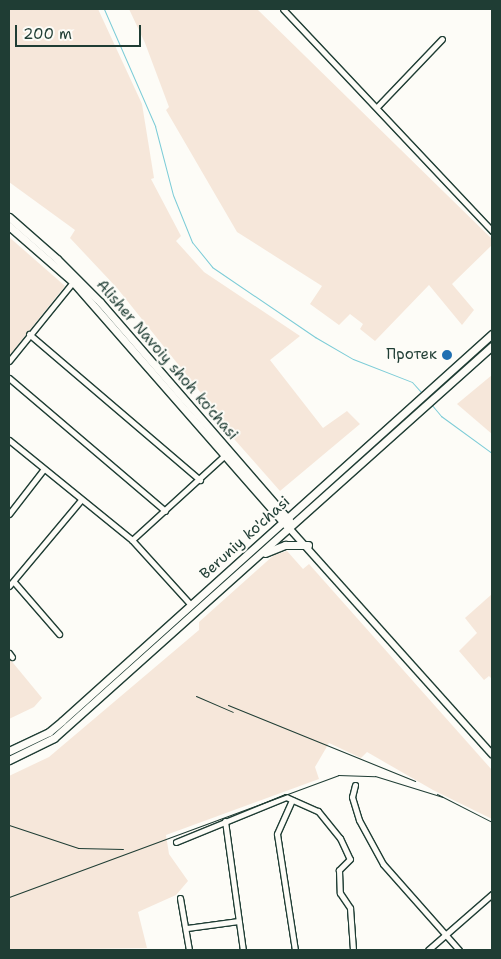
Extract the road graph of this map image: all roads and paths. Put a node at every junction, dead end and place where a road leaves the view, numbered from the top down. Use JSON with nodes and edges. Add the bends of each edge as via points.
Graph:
{"nodes":[{"id":1,"x":283,"y":9,"type":"edge"},
{"id":2,"x":442,"y":39,"type":"dead end"},
{"id":3,"x":377,"y":107,"type":"junction"},
{"id":4,"x":9,"y":217,"type":"edge"},
{"id":5,"x":9,"y":226,"type":"edge"},
{"id":6,"x":492,"y":231,"type":"edge"},
{"id":7,"x":73,"y":282,"type":"junction"},
{"id":8,"x":29,"y":334,"type":"junction"},
{"id":9,"x":492,"y":334,"type":"edge"},
{"id":10,"x":492,"y":346,"type":"edge"},
{"id":11,"x":470,"y":354,"type":"junction"},
{"id":12,"x":476,"y":360,"type":"junction"},
{"id":13,"x":9,"y":361,"type":"edge"},
{"id":14,"x":9,"y":378,"type":"edge"},
{"id":15,"x":438,"y":389,"type":"junction"},
{"id":16,"x":9,"y":440,"type":"edge"},
{"id":17,"x":224,"y":456,"type":"junction"},
{"id":18,"x":43,"y":470,"type":"junction"},
{"id":19,"x":200,"y":480,"type":"junction"},
{"id":20,"x":80,"y":500,"type":"junction"},
{"id":21,"x":165,"y":511,"type":"junction"},
{"id":22,"x":9,"y":514,"type":"edge"},
{"id":23,"x":289,"y":524,"type":"junction"},
{"id":24,"x":132,"y":540,"type":"junction"},
{"id":25,"x":308,"y":546,"type":"junction"},
{"id":26,"x":258,"y":557,"type":"junction"},
{"id":27,"x":14,"y":582,"type":"junction"},
{"id":28,"x":9,"y":586,"type":"edge"},
{"id":29,"x":192,"y":605,"type":"junction"},
{"id":30,"x":59,"y":634,"type":"dead end"},
{"id":31,"x":9,"y":751,"type":"edge"},
{"id":32,"x":492,"y":754,"type":"edge"},
{"id":33,"x":9,"y":760,"type":"edge"},
{"id":34,"x":355,"y":785,"type":"dead end"},
{"id":35,"x":292,"y":800,"type":"junction"},
{"id":36,"x":225,"y":821,"type":"junction"},
{"id":37,"x":176,"y":842,"type":"dead end"},
{"id":38,"x":492,"y":894,"type":"edge"},
{"id":39,"x":180,"y":898,"type":"dead end"},
{"id":40,"x":239,"y":921,"type":"junction"},
{"id":41,"x":187,"y":928,"type":"junction"},
{"id":42,"x":446,"y":935,"type":"junction"},
{"id":43,"x":189,"y":950,"type":"edge"},
{"id":44,"x":243,"y":950,"type":"edge"},
{"id":45,"x":295,"y":950,"type":"edge"},
{"id":46,"x":354,"y":950,"type":"edge"},
{"id":47,"x":428,"y":950,"type":"edge"},
{"id":48,"x":459,"y":950,"type":"edge"}],
"edges":[{"from":1,"to":3,"type":"street"},
{"from":2,"to":3,"type":"street"},
{"from":3,"to":6,"type":"street"},
{"from":4,"to":23,"type":"main road","name":"Alisher Navoiy shoh ko'chasi","via":[[100,302]]},
{"from":5,"to":7,"type":"main road","name":"Alisher Navoiy shoh ko'chasi"},
{"from":7,"to":8,"type":"street"},
{"from":7,"to":17,"type":"main road","name":"Alisher Navoiy shoh ko'chasi"},
{"from":8,"to":13,"type":"street"},
{"from":8,"to":19,"type":"street"},
{"from":9,"to":11,"type":"main road","name":"Beruniy ko'chasi"},
{"from":10,"to":12,"type":"main road","name":"Beruniy ko'chasi"},
{"from":11,"to":12,"type":"main road"},
{"from":11,"to":15,"type":"main road","name":"Beruniy ko'chasi"},
{"from":12,"to":15,"type":"main road","name":"Beruniy ko'chasi"},
{"from":14,"to":21,"type":"street"},
{"from":15,"to":23,"type":"main road","name":"Beruniy ko'chasi"},
{"from":16,"to":18,"type":"street"},
{"from":17,"to":19,"type":"street"},
{"from":17,"to":23,"type":"main road","name":"Alisher Navoiy shoh ko'chasi"},
{"from":18,"to":20,"type":"street"},
{"from":18,"to":22,"type":"street"},
{"from":19,"to":21,"type":"street"},
{"from":20,"to":24,"type":"street"},
{"from":20,"to":27,"type":"street"},
{"from":21,"to":24,"type":"street"},
{"from":23,"to":25,"type":"street","name":"Alisher Navoiy shoh ko'chasi"},
{"from":23,"to":26,"type":"main road","name":"Beruniy ko'chasi"},
{"from":23,"to":29,"type":"main road","name":"Beruniy ko'chasi"},
{"from":24,"to":29,"type":"street"},
{"from":25,"to":26,"type":"main road","via":[[285,545]]},
{"from":25,"to":32,"type":"street","name":"Alisher Navoiy shoh ko'chasi"},
{"from":26,"to":33,"type":"main road","name":"Beruniy ko'chasi","via":[[54,738]]},
{"from":27,"to":28,"type":"street"},
{"from":27,"to":30,"type":"street"},
{"from":29,"to":31,"type":"main road","name":"Beruniy ko'chasi","via":[[49,732]]},
{"from":34,"to":42,"type":"street","via":[[352,797],[359,820],[383,864]]},
{"from":35,"to":36,"type":"street","via":[[286,797],[274,800]]},
{"from":35,"to":45,"type":"street","via":[[277,834]]},
{"from":35,"to":46,"type":"street","via":[[318,811],[340,838],[350,859],[339,870],[340,893],[350,908]]},
{"from":36,"to":37,"type":"street"},
{"from":36,"to":40,"type":"street"},
{"from":38,"to":42,"type":"street"},
{"from":39,"to":41,"type":"street"},
{"from":40,"to":41,"type":"street"},
{"from":40,"to":44,"type":"street"},
{"from":41,"to":43,"type":"street"},
{"from":42,"to":47,"type":"street"},
{"from":42,"to":48,"type":"street"}]}
